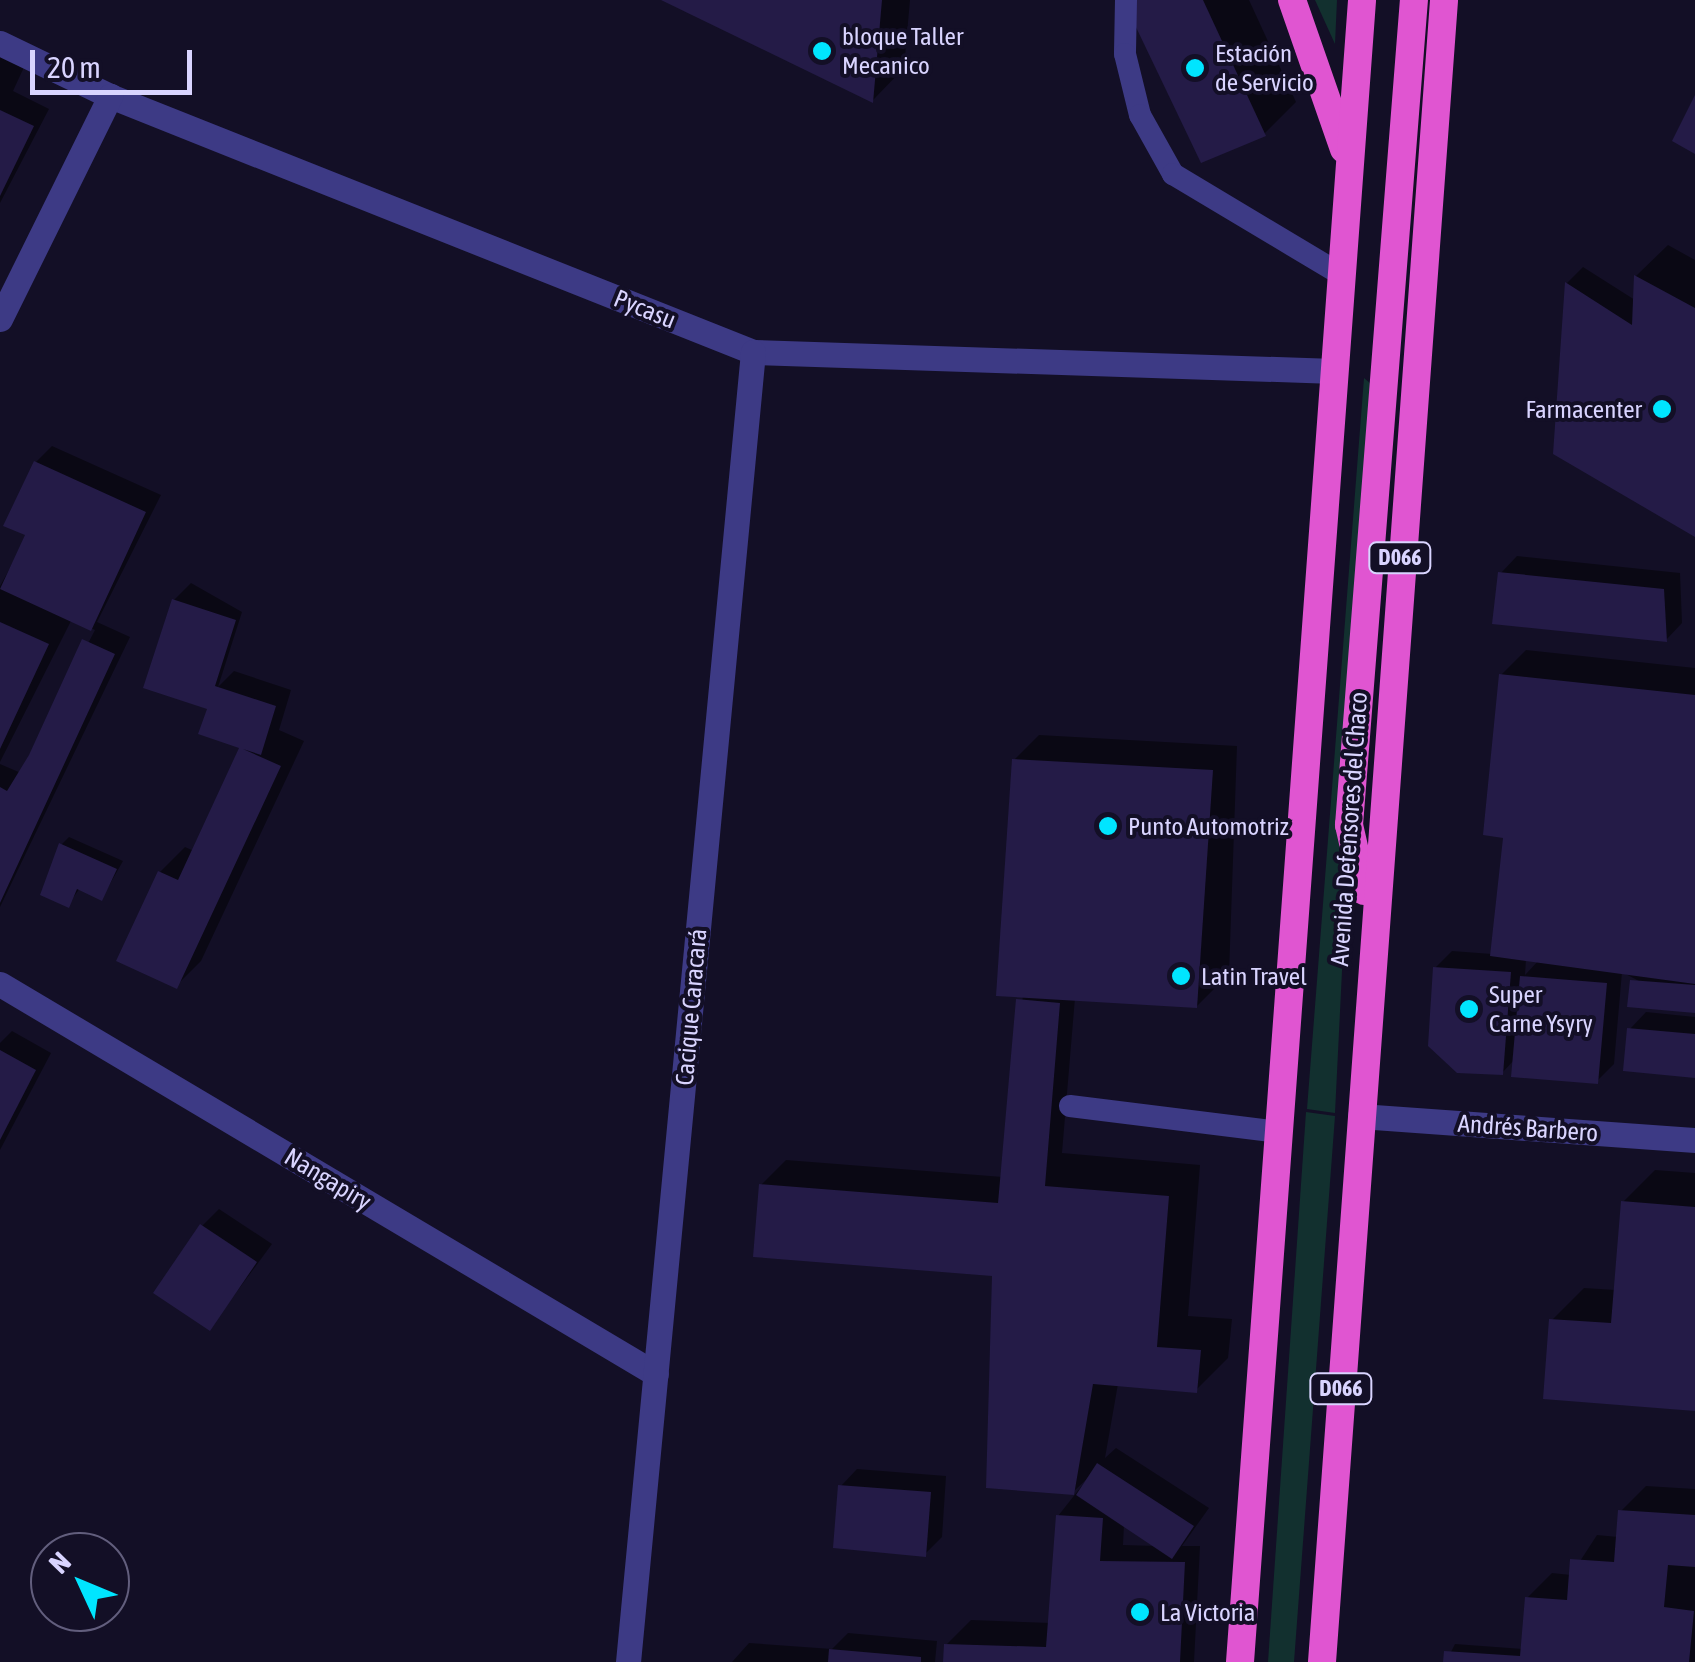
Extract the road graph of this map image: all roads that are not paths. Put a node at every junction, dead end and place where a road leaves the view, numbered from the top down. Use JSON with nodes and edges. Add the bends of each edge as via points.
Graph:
{"nodes":[{"id":1,"x":1126,"y":0,"type":"edge"},
{"id":2,"x":1292,"y":0,"type":"edge"},
{"id":3,"x":1362,"y":0,"type":"edge"},
{"id":4,"x":1414,"y":0,"type":"edge"},
{"id":5,"x":1444,"y":0,"type":"edge"},
{"id":6,"x":0,"y":43,"type":"edge"},
{"id":7,"x":110,"y":96,"type":"junction"},
{"id":8,"x":1349,"y":166,"type":"junction"},
{"id":9,"x":1342,"y":276,"type":"junction"},
{"id":10,"x":0,"y":319,"type":"edge"},
{"id":11,"x":753,"y":352,"type":"junction"},
{"id":12,"x":1335,"y":370,"type":"junction"},
{"id":13,"x":1371,"y":922,"type":"junction"},
{"id":14,"x":0,"y":984,"type":"edge"},
{"id":15,"x":1070,"y":1106,"type":"dead end"},
{"id":16,"x":1360,"y":1116,"type":"junction"},
{"id":17,"x":1278,"y":1132,"type":"junction"},
{"id":18,"x":1695,"y":1140,"type":"edge"},
{"id":19,"x":656,"y":1374,"type":"junction"},
{"id":20,"x":628,"y":1662,"type":"edge"},
{"id":21,"x":1240,"y":1662,"type":"edge"},
{"id":22,"x":1322,"y":1662,"type":"edge"}],
"edges":[{"from":1,"to":9,"type":"lane","via":[[1125,54],[1140,116],[1173,174]]},
{"from":2,"to":8,"type":"highway"},
{"from":3,"to":8,"type":"highway","name":"Avenida Defensores del Chaco"},
{"from":4,"to":13,"type":"highway","via":[[1349,825]]},
{"from":5,"to":13,"type":"highway","name":"Avenida Defensores del Chaco","number":"D066"},
{"from":6,"to":7,"type":"street","name":"Pycasu"},
{"from":7,"to":10,"type":"street"},
{"from":7,"to":11,"type":"street","name":"Pycasu"},
{"from":8,"to":9,"type":"highway","name":"Avenida Defensores del Chaco"},
{"from":9,"to":12,"type":"highway","name":"Avenida Defensores del Chaco"},
{"from":11,"to":12,"type":"street","name":"Pycasu"},
{"from":11,"to":19,"type":"street","name":"Cacique Caracará"},
{"from":12,"to":17,"type":"highway","name":"Avenida Defensores del Chaco"},
{"from":13,"to":16,"type":"highway","name":"Avenida Defensores del Chaco","number":"D066"},
{"from":14,"to":19,"type":"street","name":"Nangapiry"},
{"from":15,"to":17,"type":"lane"},
{"from":16,"to":18,"type":"street","name":"Andrés Barbero"},
{"from":16,"to":22,"type":"highway","name":"Avenida Defensores del Chaco","number":"D066"},
{"from":17,"to":21,"type":"highway","name":"Avenida Defensores del Chaco"},
{"from":19,"to":20,"type":"street","name":"Cacique Caracará"}]}
